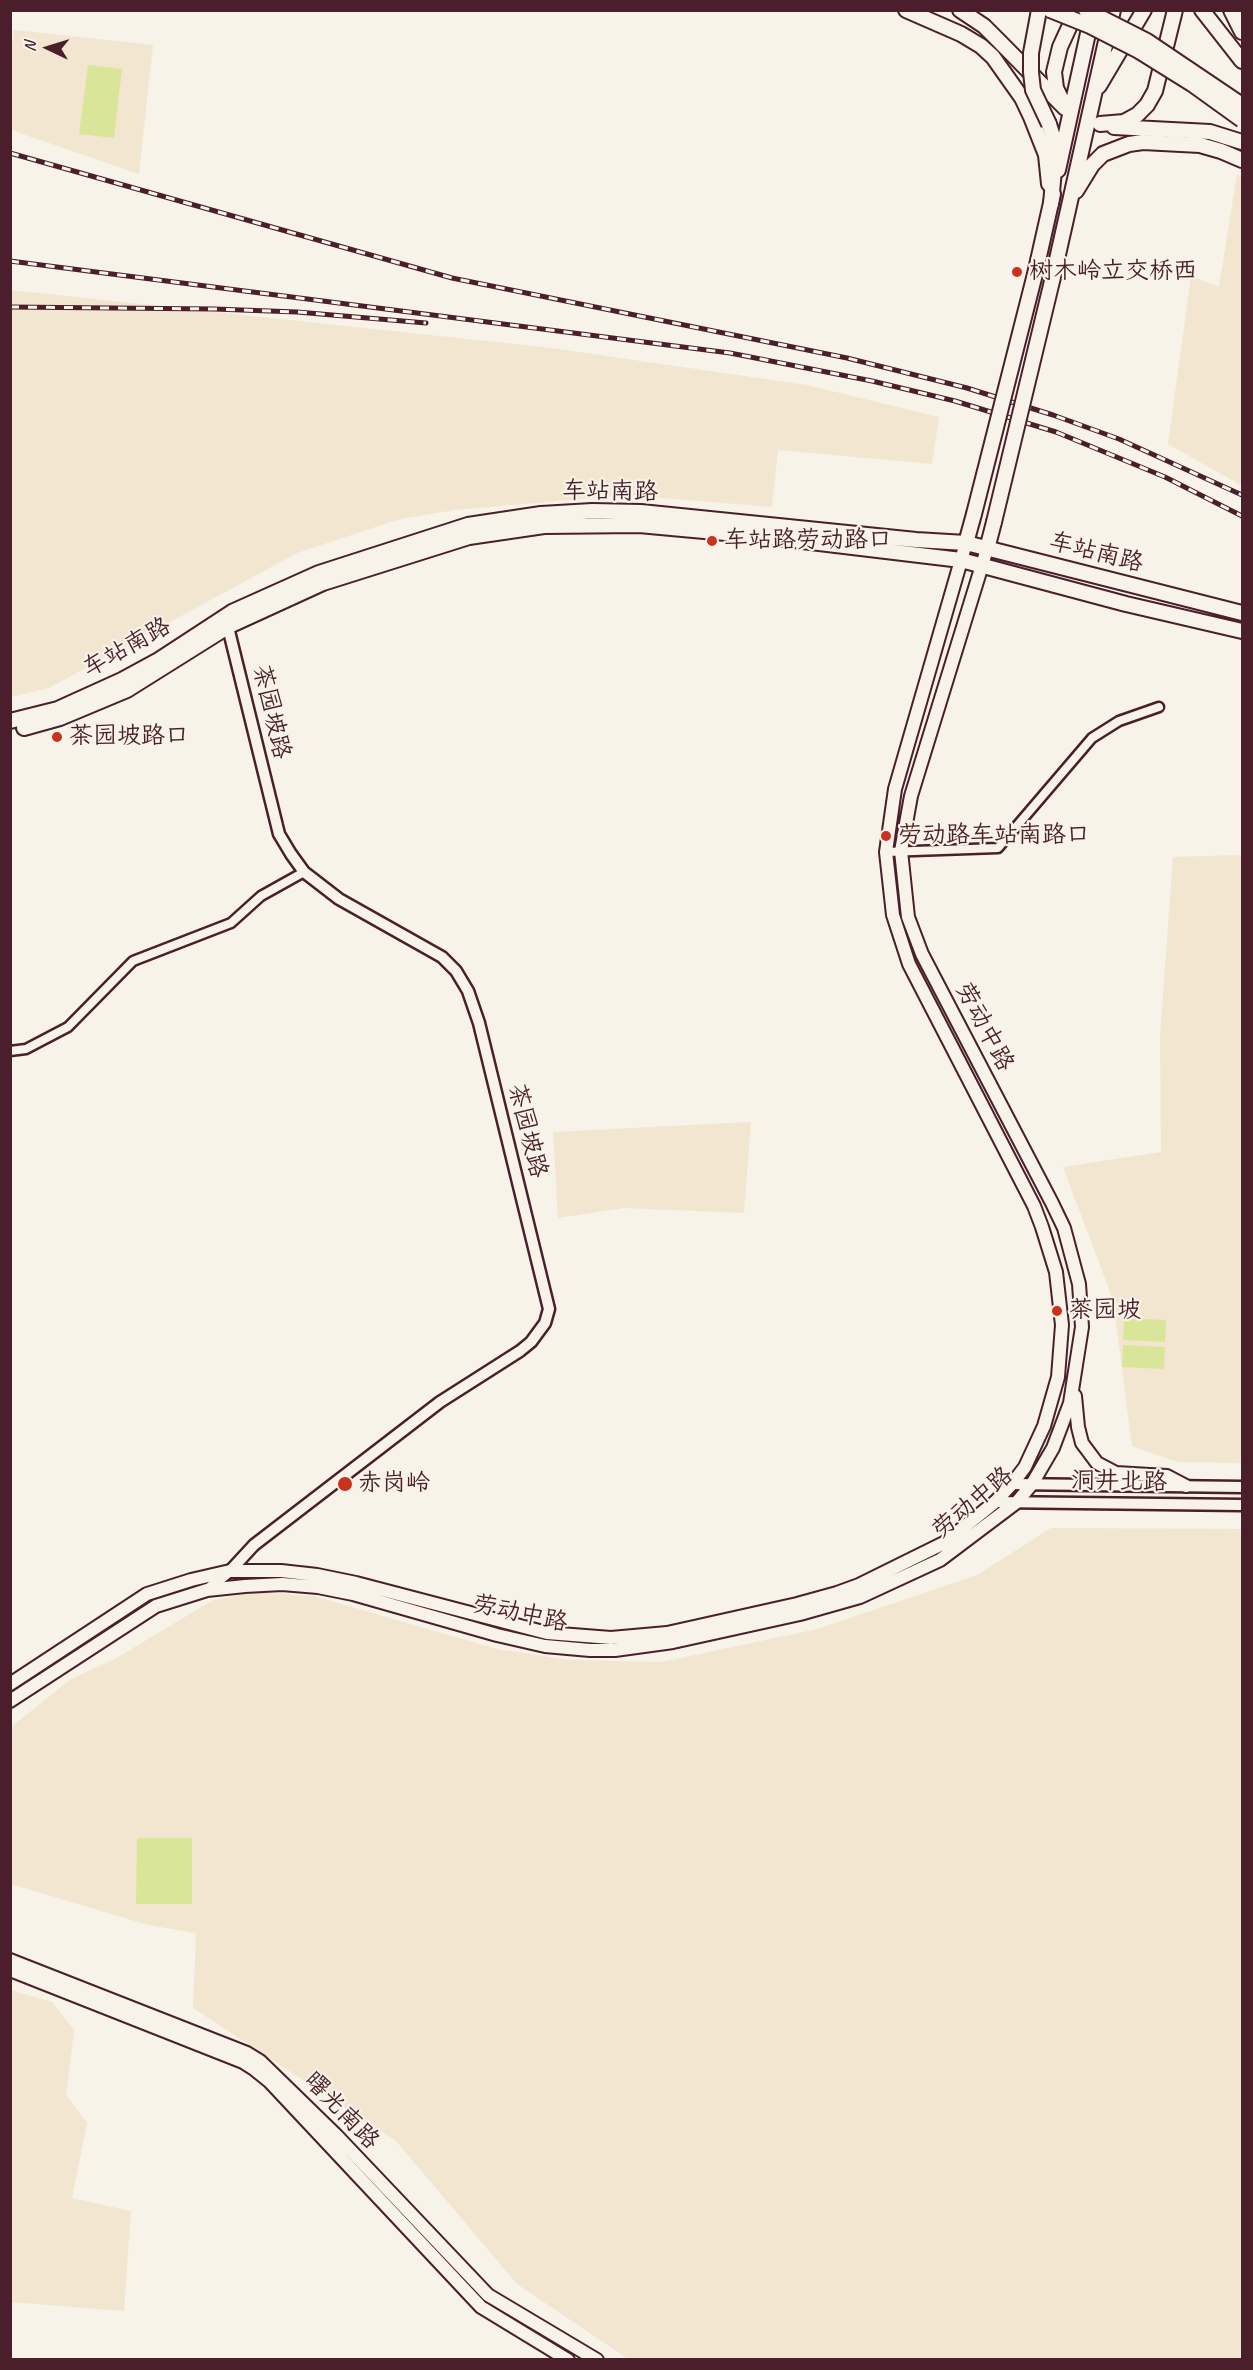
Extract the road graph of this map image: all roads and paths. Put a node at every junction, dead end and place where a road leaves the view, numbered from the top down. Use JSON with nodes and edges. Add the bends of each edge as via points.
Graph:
{"nodes":[{"id":1,"x":906,"y":10,"type":"edge"},
{"id":2,"x":960,"y":10,"type":"edge"},
{"id":3,"x":1040,"y":10,"type":"edge"},
{"id":4,"x":1050,"y":10,"type":"edge"},
{"id":5,"x":1077,"y":10,"type":"edge"},
{"id":6,"x":1086,"y":10,"type":"edge"},
{"id":7,"x":1093,"y":10,"type":"edge"},
{"id":8,"x":1113,"y":10,"type":"edge"},
{"id":9,"x":1144,"y":10,"type":"edge"},
{"id":10,"x":1175,"y":10,"type":"edge"},
{"id":11,"x":1202,"y":10,"type":"edge"},
{"id":12,"x":1231,"y":10,"type":"edge"},
{"id":13,"x":1240,"y":10,"type":"edge"},
{"id":14,"x":1242,"y":16,"type":"edge"},
{"id":15,"x":1242,"y":32,"type":"edge"},
{"id":16,"x":1242,"y":61,"type":"edge"},
{"id":17,"x":1093,"y":97,"type":"junction"},
{"id":18,"x":1242,"y":105,"type":"edge"},
{"id":19,"x":1242,"y":120,"type":"edge"},
{"id":20,"x":1242,"y":142,"type":"edge"},
{"id":21,"x":1242,"y":160,"type":"edge"},
{"id":22,"x":1071,"y":201,"type":"junction"},
{"id":23,"x":1051,"y":204,"type":"junction"},
{"id":24,"x":966,"y":543,"type":"junction"},
{"id":25,"x":987,"y":549,"type":"junction"},
{"id":26,"x":961,"y":560,"type":"junction"},
{"id":27,"x":982,"y":566,"type":"junction"},
{"id":28,"x":1242,"y":613,"type":"edge"},
{"id":29,"x":227,"y":621,"type":"junction"},
{"id":30,"x":1242,"y":631,"type":"edge"},
{"id":31,"x":1159,"y":707,"type":"dead end"},
{"id":32,"x":10,"y":721,"type":"edge"},
{"id":33,"x":10,"y":731,"type":"edge"},
{"id":34,"x":901,"y":851,"type":"junction"},
{"id":35,"x":886,"y":852,"type":"junction"},
{"id":36,"x":304,"y":872,"type":"junction"},
{"id":37,"x":10,"y":1051,"type":"edge"},
{"id":38,"x":1074,"y":1383,"type":"junction"},
{"id":39,"x":1011,"y":1484,"type":"junction"},
{"id":40,"x":1032,"y":1484,"type":"junction"},
{"id":41,"x":1186,"y":1486,"type":"junction"},
{"id":42,"x":1242,"y":1487,"type":"edge"},
{"id":43,"x":995,"y":1502,"type":"junction"},
{"id":44,"x":1017,"y":1502,"type":"junction"},
{"id":45,"x":1242,"y":1505,"type":"edge"},
{"id":46,"x":230,"y":1571,"type":"junction"},
{"id":47,"x":207,"y":1590,"type":"junction"},
{"id":48,"x":10,"y":1684,"type":"edge"},
{"id":49,"x":10,"y":1701,"type":"edge"},
{"id":50,"x":10,"y":1960,"type":"edge"},
{"id":51,"x":10,"y":1971,"type":"edge"},
{"id":52,"x":568,"y":2360,"type":"edge"},
{"id":53,"x":597,"y":2360,"type":"edge"}],
"edges":[{"from":1,"to":23,"type":"main road","via":[[981,46],[1006,73],[1022,98],[1046,155]]},
{"from":2,"to":5,"type":"main road","via":[[984,26],[1065,108],[1054,72],[1060,47]]},
{"from":3,"to":23,"type":"main road","bridge":true,"via":[[1030,72],[1033,90],[1055,143]]},
{"from":4,"to":19,"type":"main road","bridge":true,"via":[[1139,51]]},
{"from":6,"to":18,"type":"main road","bridge":true,"via":[[1147,41]]},
{"from":7,"to":23,"type":"main road"},
{"from":8,"to":17,"type":"main road"},
{"from":9,"to":17,"type":"main road","bridge":true},
{"from":10,"to":20,"type":"main road","via":[[1155,91],[1147,105],[1124,122],[1100,124],[1210,132]]},
{"from":11,"to":16,"type":"main road"},
{"from":12,"to":15,"type":"main road"},
{"from":13,"to":14,"type":"street"},
{"from":17,"to":22,"type":"main road"},
{"from":21,"to":22,"type":"main road","via":[[1221,150],[1174,143],[1129,144],[1103,153]]},
{"from":22,"to":25,"type":"main road","name":"劳动中路","bridge":true},
{"from":23,"to":24,"type":"main road","name":"劳动中路","bridge":true},
{"from":24,"to":25,"type":"main road","name":"车站南路"},
{"from":24,"to":26,"type":"main road","name":"劳动中路"},
{"from":24,"to":29,"type":"main road","name":"车站南路","via":[[641,512],[541,514],[468,525],[319,573]]},
{"from":25,"to":27,"type":"main road","name":"劳动中路"},
{"from":25,"to":28,"type":"main road","name":"车站南路"},
{"from":26,"to":27,"type":"main road","name":"车站南路"},
{"from":26,"to":29,"type":"main road","name":"车站南路","via":[[639,525],[544,526],[469,537],[430,548],[323,583]]},
{"from":26,"to":35,"type":"main road","name":"劳动中路","via":[[895,789]]},
{"from":27,"to":30,"type":"main road","name":"车站南路"},
{"from":27,"to":34,"type":"main road","name":"劳动中路","via":[[911,796]]},
{"from":29,"to":32,"type":"main road","name":"车站南路","via":[[122,680],[58,709]]},
{"from":29,"to":33,"type":"main road","name":"车站南路","via":[[127,690],[60,718]]},
{"from":29,"to":36,"type":"street","name":"茶园坡路","via":[[279,834]]},
{"from":31,"to":34,"type":"street","via":[[1119,722],[1092,738],[998,848]]},
{"from":34,"to":35,"type":"street"},
{"from":34,"to":38,"type":"main road","name":"劳动中路","via":[[908,916],[922,954],[1064,1228],[1082,1307]]},
{"from":35,"to":39,"type":"main road","name":"劳动中路","via":[[894,915],[909,964],[1034,1206],[1056,1272],[1062,1325],[1058,1377],[1044,1426]]},
{"from":36,"to":37,"type":"street","via":[[261,896],[231,923],[133,961],[68,1027],[26,1049]]},
{"from":36,"to":46,"type":"street","name":"茶园坡路","via":[[339,899],[442,957],[468,991],[549,1309],[545,1323],[531,1342],[440,1402],[254,1545]]},
{"from":38,"to":40,"type":"main road","name":"劳动中路","via":[[1062,1427]]},
{"from":38,"to":41,"type":"main road","via":[[1082,1443],[1097,1463],[1116,1473],[1167,1476]]},
{"from":39,"to":40,"type":"street","name":"洞井北路"},
{"from":39,"to":43,"type":"main road","name":"劳动中路"},
{"from":40,"to":41,"type":"street","name":"洞井北路"},
{"from":40,"to":44,"type":"main road","name":"劳动中路"},
{"from":41,"to":42,"type":"street","name":"洞井北路"},
{"from":43,"to":44,"type":"street","name":"洞井北路"},
{"from":43,"to":46,"type":"main road","name":"劳动中路","via":[[945,1544],[837,1593],[667,1633],[632,1637],[547,1633],[317,1575]]},
{"from":44,"to":45,"type":"street","name":"洞井北路"},
{"from":44,"to":47,"type":"main road","name":"劳动中路","via":[[949,1554],[861,1598],[631,1650],[535,1644],[318,1587],[282,1584]]},
{"from":46,"to":47,"type":"street","name":"茶园坡路"},
{"from":46,"to":48,"type":"main road","name":"劳动中路","via":[[147,1594]]},
{"from":47,"to":49,"type":"main road","name":"劳动中路","via":[[156,1606]]},
{"from":50,"to":53,"type":"main road","name":"曙光南路","via":[[260,2061],[488,2295]]},
{"from":51,"to":52,"type":"main road","name":"曙光南路","via":[[254,2068],[481,2307]]}]}
